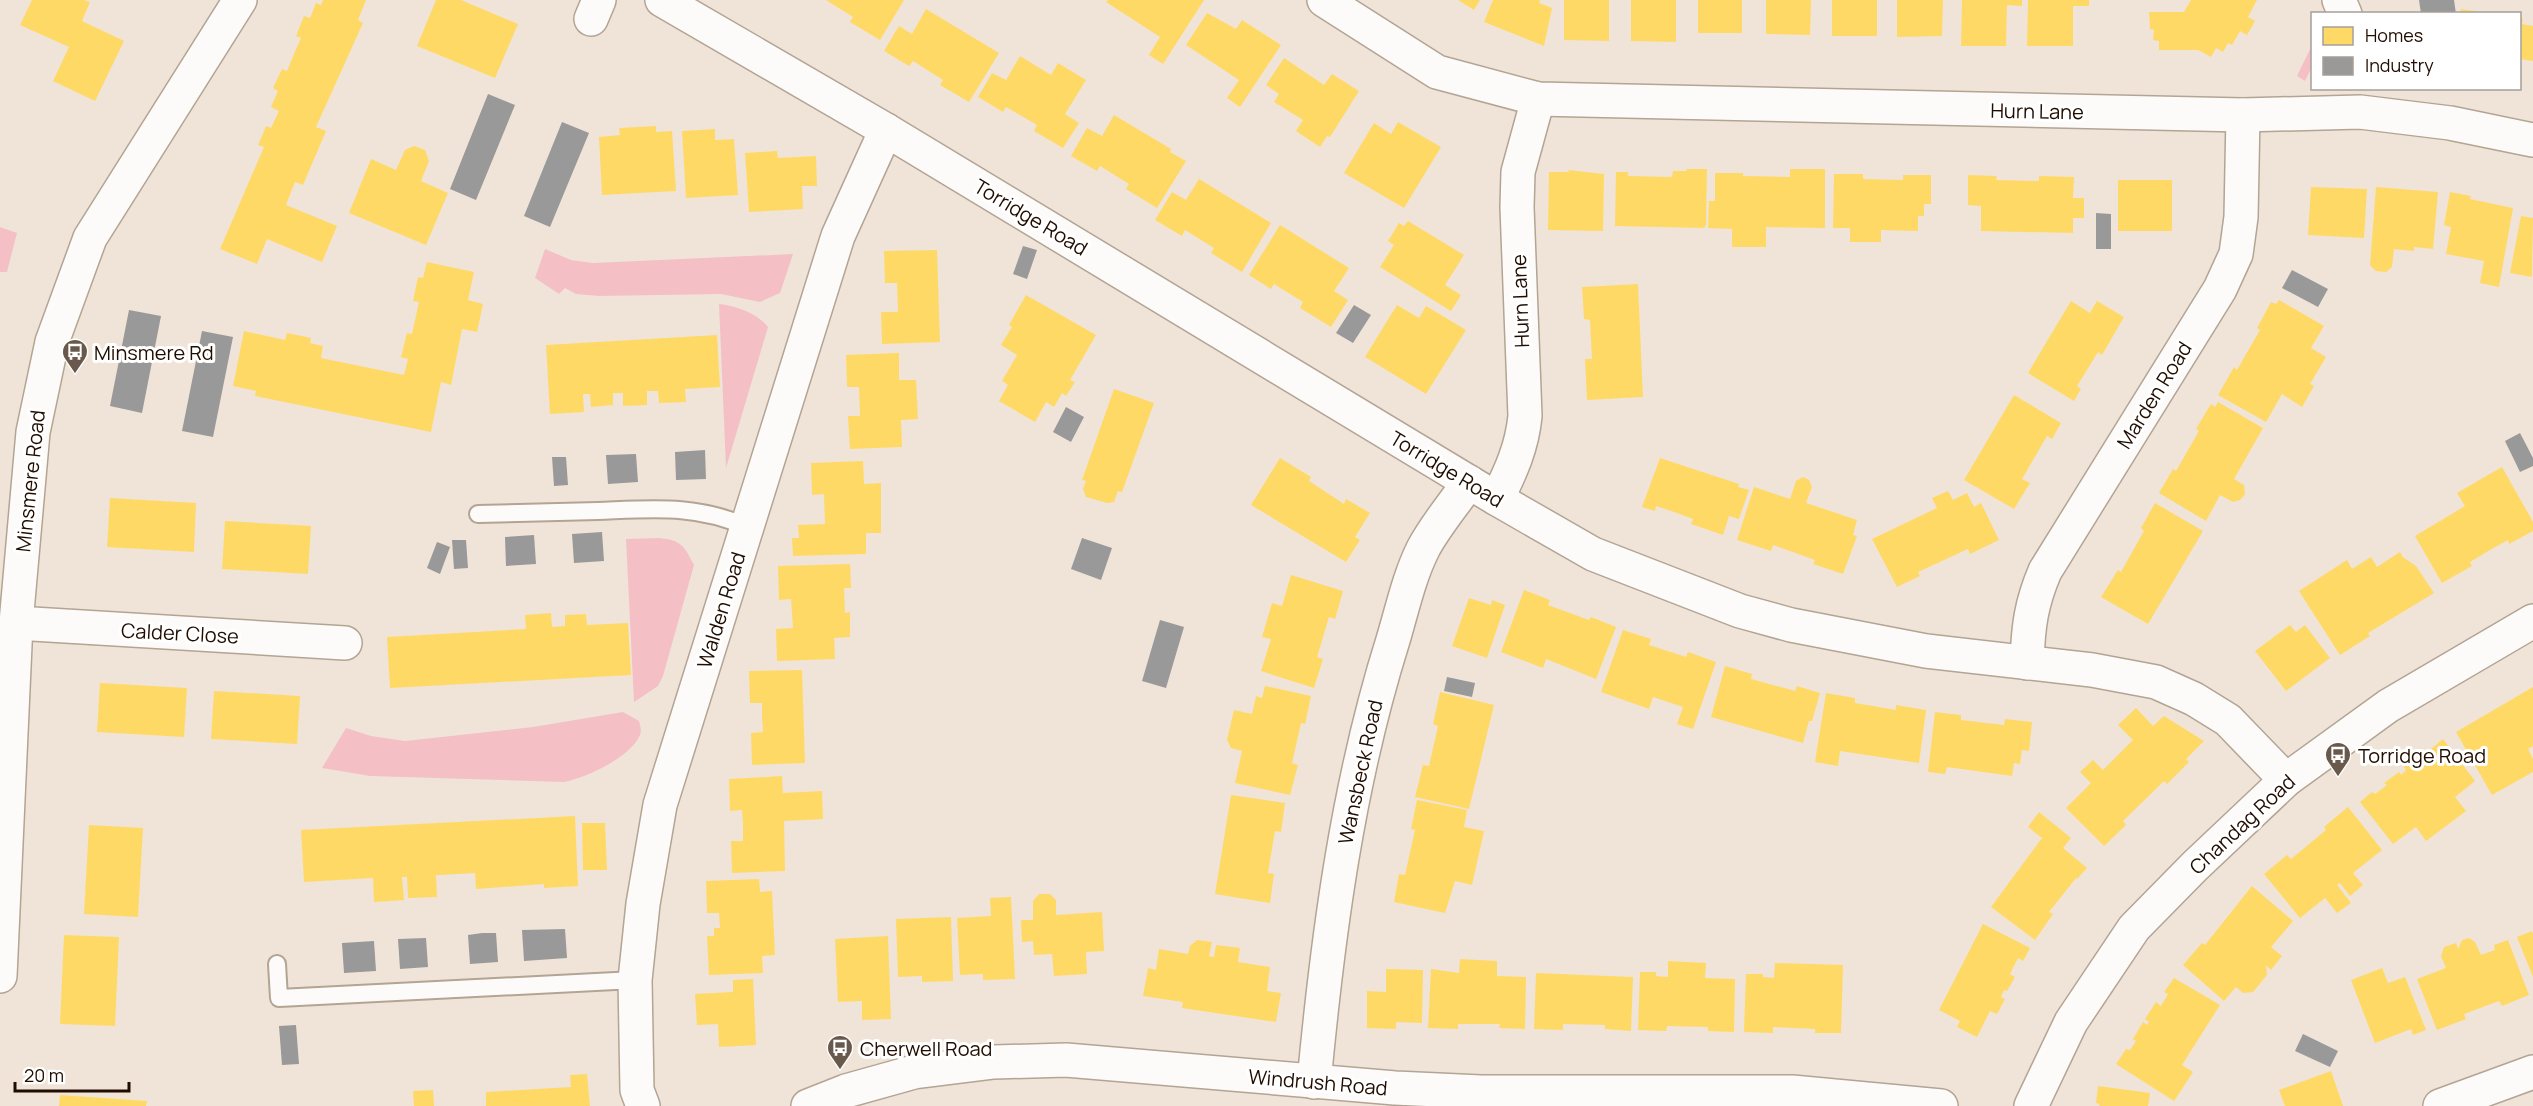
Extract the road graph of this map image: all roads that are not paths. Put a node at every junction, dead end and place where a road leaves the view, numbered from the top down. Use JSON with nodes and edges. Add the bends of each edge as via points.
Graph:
{"nodes":[{"id":1,"x":240,"y":0,"type":"edge"},
{"id":2,"x":662,"y":0,"type":"edge"},
{"id":3,"x":1324,"y":0,"type":"edge"},
{"id":4,"x":1538,"y":99,"type":"junction"},
{"id":5,"x":2360,"y":100,"type":"edge"},
{"id":6,"x":2243,"y":115,"type":"junction"},
{"id":7,"x":886,"y":130,"type":"junction"},
{"id":8,"x":2533,"y":140,"type":"edge"},
{"id":9,"x":1469,"y":482,"type":"junction"},
{"id":10,"x":1497,"y":499,"type":"junction"},
{"id":11,"x":478,"y":514,"type":"dead end"},
{"id":12,"x":747,"y":527,"type":"junction"},
{"id":13,"x":2533,"y":621,"type":"edge"},
{"id":14,"x":16,"y":623,"type":"junction"},
{"id":15,"x":345,"y":643,"type":"dead end"},
{"id":16,"x":2027,"y":663,"type":"junction"},
{"id":17,"x":2286,"y":780,"type":"junction"},
{"id":18,"x":277,"y":964,"type":"dead end"},
{"id":19,"x":0,"y":976,"type":"edge"},
{"id":20,"x":635,"y":980,"type":"junction"},
{"id":21,"x":2533,"y":1072,"type":"edge"},
{"id":22,"x":1314,"y":1082,"type":"junction"},
{"id":23,"x":643,"y":1106,"type":"edge"},
{"id":24,"x":808,"y":1106,"type":"edge"},
{"id":25,"x":1941,"y":1106,"type":"edge"},
{"id":26,"x":2031,"y":1106,"type":"edge"},
{"id":27,"x":2439,"y":1106,"type":"edge"}],
"edges":[{"from":1,"to":14,"type":"street","name":"Minsmere Road","via":[[90,238],[52,342],[33,432]]},
{"from":2,"to":7,"type":"street","name":"Torridge Road"},
{"from":3,"to":4,"type":"street","name":"Hurn Lane","via":[[1437,72]]},
{"from":4,"to":6,"type":"street","name":"Hurn Lane"},
{"from":4,"to":10,"type":"street","name":"Hurn Lane","via":[[1518,172],[1523,436]]},
{"from":5,"to":6,"type":"street","name":"Hurn Lane"},
{"from":5,"to":8,"type":"street","name":"Hurn Lane"},
{"from":6,"to":16,"type":"street","name":"Marden Road","via":[[2241,217],[2236,254],[2220,290],[2045,571],[2028,624]]},
{"from":7,"to":9,"type":"street","name":"Torridge Road"},
{"from":7,"to":12,"type":"street","name":"Walden Road","via":[[838,236]]},
{"from":9,"to":10,"type":"street","name":"Torridge Road"},
{"from":9,"to":22,"type":"street","name":"Wansbeck Road","via":[[1420,558],[1363,749],[1342,854]]},
{"from":10,"to":16,"type":"street","name":"Torridge Road","via":[[1593,554],[1740,611],[1926,651]]},
{"from":11,"to":12,"type":"lane","via":[[662,509],[724,516]]},
{"from":12,"to":20,"type":"street","name":"Walden Road","via":[[660,805]]},
{"from":13,"to":17,"type":"street","name":"Chandag Road","via":[[2388,706]]},
{"from":14,"to":15,"type":"street","name":"Calder Close"},
{"from":14,"to":19,"type":"street","name":"Minsmere Road"},
{"from":16,"to":17,"type":"street","name":"Torridge Road","via":[[2156,682],[2194,699],[2228,720]]},
{"from":17,"to":26,"type":"street","name":"Chandag Road","via":[[2134,928],[2071,1022]]},
{"from":18,"to":20,"type":"lane","via":[[279,998]]},
{"from":20,"to":23,"type":"street","name":"Walden Road","via":[[637,1090]]},
{"from":21,"to":27,"type":"street"},
{"from":22,"to":24,"type":"street","name":"Windrush Road","via":[[1066,1060],[994,1062],[914,1072]]},
{"from":22,"to":25,"type":"street","name":"Windrush Road","via":[[1480,1092],[1792,1092]]}]}
